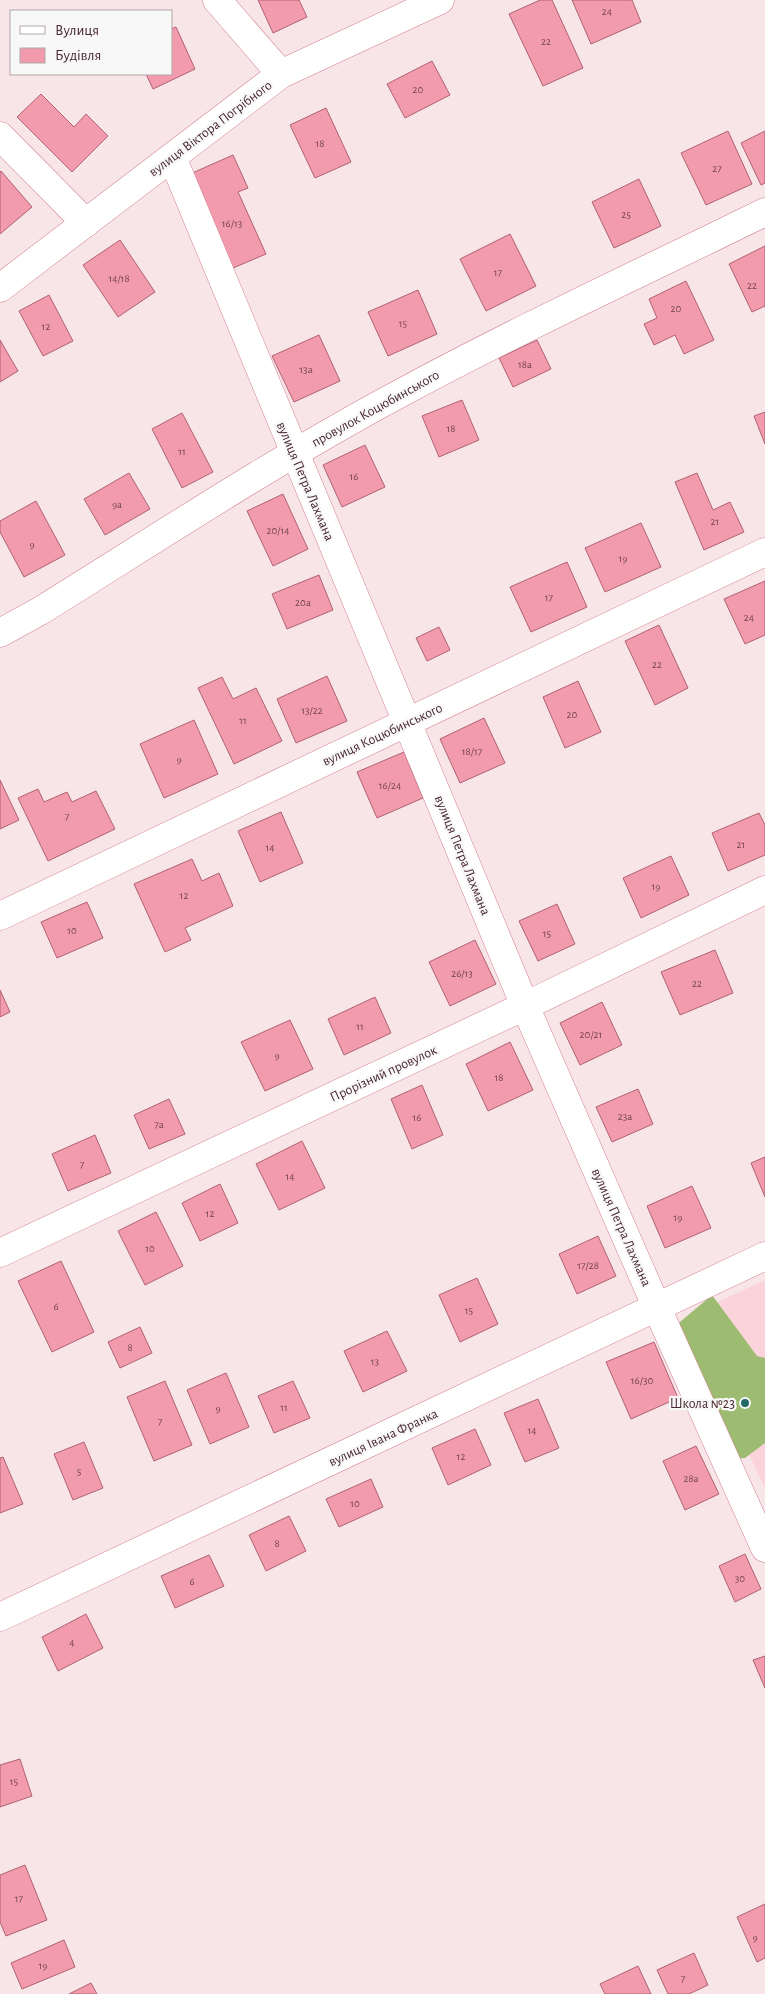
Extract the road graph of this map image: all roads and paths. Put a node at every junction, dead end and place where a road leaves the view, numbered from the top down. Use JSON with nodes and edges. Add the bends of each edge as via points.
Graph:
{"nodes":[{"id":1,"x":217,"y":0,"type":"edge"},
{"id":2,"x":440,"y":0,"type":"edge"},
{"id":3,"x":281,"y":74,"type":"junction"},
{"id":4,"x":0,"y":136,"type":"edge"},
{"id":5,"x":172,"y":157,"type":"junction"},
{"id":6,"x":765,"y":212,"type":"edge"},
{"id":7,"x":86,"y":222,"type":"junction"},
{"id":8,"x":0,"y":288,"type":"edge"},
{"id":9,"x":294,"y":453,"type":"junction"},
{"id":10,"x":765,"y":552,"type":"edge"},
{"id":11,"x":0,"y":633,"type":"edge"},
{"id":12,"x":408,"y":722,"type":"junction"},
{"id":13,"x":765,"y":890,"type":"edge"},
{"id":14,"x":0,"y":916,"type":"edge"},
{"id":15,"x":525,"y":1006,"type":"junction"},
{"id":16,"x":0,"y":1253,"type":"edge"},
{"id":17,"x":765,"y":1256,"type":"edge"},
{"id":18,"x":657,"y":1308,"type":"junction"},
{"id":19,"x":765,"y":1548,"type":"edge"},
{"id":20,"x":0,"y":1618,"type":"edge"}],
"edges":[{"from":1,"to":3,"type":"street"},
{"from":2,"to":3,"type":"street","name":"вулиця Віктора Погрібного"},
{"from":3,"to":5,"type":"street","name":"вулиця Віктора Погрібного"},
{"from":4,"to":7,"type":"street"},
{"from":5,"to":7,"type":"street","name":"вулиця Віктора Погрібного"},
{"from":5,"to":9,"type":"street","name":"вулиця Петра Лахмана"},
{"from":6,"to":9,"type":"street","name":"провулок Коцюбинського","via":[[495,344]]},
{"from":7,"to":8,"type":"street","name":"вулиця Віктора Погрібного"},
{"from":9,"to":11,"type":"street","name":"провулок Коцюбинського"},
{"from":9,"to":12,"type":"street","name":"вулиця Петра Лахмана"},
{"from":10,"to":12,"type":"street","name":"вулиця Коцюбинського"},
{"from":12,"to":14,"type":"street","name":"вулиця Коцюбинського"},
{"from":12,"to":15,"type":"street","name":"вулиця Петра Лахмана"},
{"from":13,"to":15,"type":"street","name":"Прорізний провулок"},
{"from":15,"to":16,"type":"street","name":"Прорізний провулок"},
{"from":15,"to":18,"type":"street","name":"вулиця Петра Лахмана"},
{"from":17,"to":18,"type":"street","name":"вулиця Івана Франка"},
{"from":18,"to":19,"type":"street","name":"вулиця Петра Лахмана"},
{"from":18,"to":20,"type":"street","name":"вулиця Івана Франка"}]}
